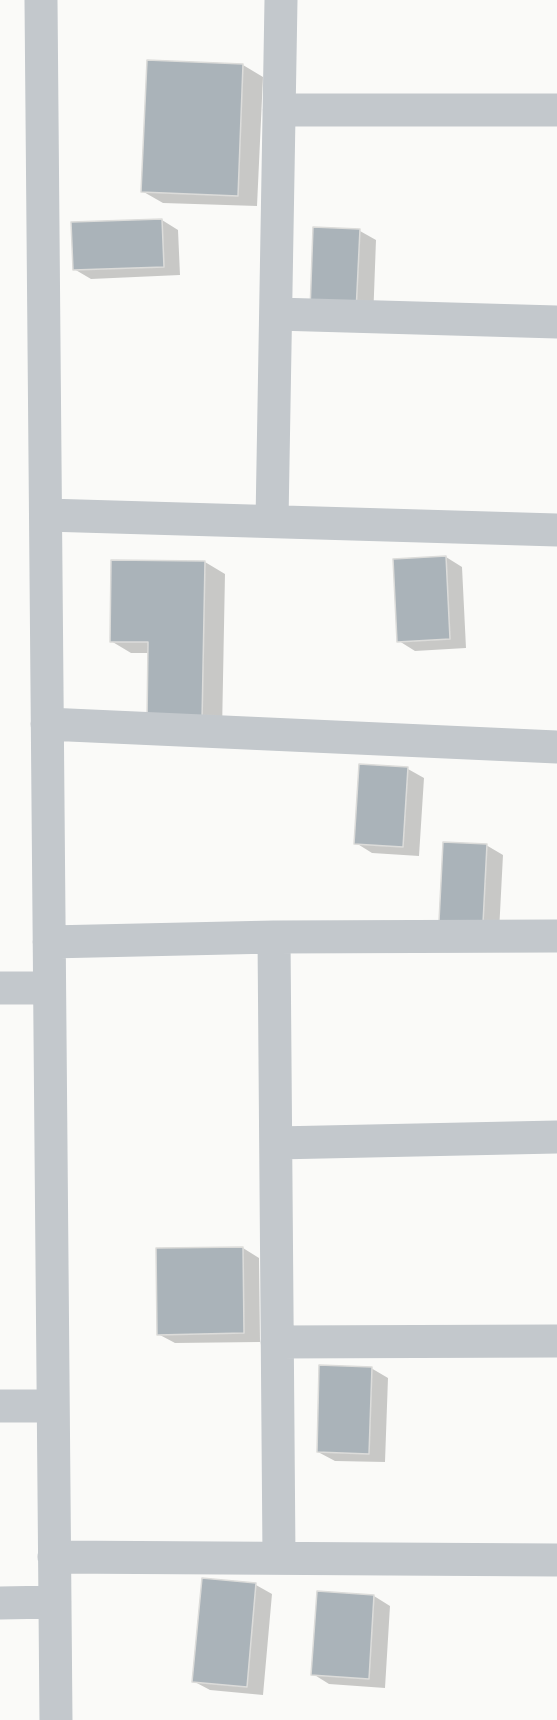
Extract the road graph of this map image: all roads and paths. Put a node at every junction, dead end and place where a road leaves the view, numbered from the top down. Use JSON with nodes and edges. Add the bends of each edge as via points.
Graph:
{"nodes":[{"id":1,"x":42,"y":0,"type":"edge"},
{"id":2,"x":281,"y":0,"type":"edge"},
{"id":3,"x":279,"y":110,"type":"junction"},
{"id":4,"x":557,"y":110,"type":"edge"},
{"id":5,"x":276,"y":314,"type":"junction"},
{"id":6,"x":557,"y":322,"type":"edge"},
{"id":7,"x":46,"y":514,"type":"junction"},
{"id":8,"x":272,"y":521,"type":"junction"},
{"id":9,"x":557,"y":530,"type":"edge"},
{"id":10,"x":47,"y":724,"type":"junction"},
{"id":11,"x":557,"y":747,"type":"edge"},
{"id":12,"x":557,"y":936,"type":"edge"},
{"id":13,"x":274,"y":937,"type":"junction"},
{"id":14,"x":49,"y":942,"type":"junction"},
{"id":15,"x":0,"y":988,"type":"edge"},
{"id":16,"x":49,"y":988,"type":"junction"},
{"id":17,"x":557,"y":1137,"type":"edge"},
{"id":18,"x":276,"y":1143,"type":"junction"},
{"id":19,"x":557,"y":1341,"type":"edge"},
{"id":20,"x":278,"y":1342,"type":"junction"},
{"id":21,"x":0,"y":1406,"type":"edge"},
{"id":22,"x":53,"y":1406,"type":"junction"},
{"id":23,"x":54,"y":1557,"type":"junction"},
{"id":24,"x":279,"y":1557,"type":"junction"},
{"id":25,"x":557,"y":1560,"type":"edge"},
{"id":26,"x":557,"y":1573,"type":"edge"},
{"id":27,"x":55,"y":1602,"type":"junction"},
{"id":28,"x":0,"y":1603,"type":"edge"},
{"id":29,"x":56,"y":1720,"type":"edge"}],
"edges":[{"from":1,"to":7,"type":"street"},
{"from":2,"to":3,"type":"street"},
{"from":3,"to":4,"type":"street"},
{"from":3,"to":5,"type":"street"},
{"from":5,"to":6,"type":"street"},
{"from":5,"to":8,"type":"street"},
{"from":7,"to":8,"type":"street"},
{"from":7,"to":10,"type":"street"},
{"from":8,"to":9,"type":"street"},
{"from":10,"to":11,"type":"street"},
{"from":10,"to":14,"type":"street"},
{"from":12,"to":13,"type":"street"},
{"from":13,"to":14,"type":"street"},
{"from":13,"to":18,"type":"street"},
{"from":14,"to":16,"type":"street"},
{"from":15,"to":16,"type":"street"},
{"from":16,"to":22,"type":"street"},
{"from":17,"to":18,"type":"street"},
{"from":18,"to":20,"type":"street"},
{"from":19,"to":20,"type":"street"},
{"from":20,"to":24,"type":"street"},
{"from":21,"to":22,"type":"street"},
{"from":22,"to":23,"type":"street"},
{"from":23,"to":24,"type":"street"},
{"from":23,"to":27,"type":"street"},
{"from":24,"to":25,"type":"street"},
{"from":25,"to":26,"type":"street"},
{"from":27,"to":28,"type":"street"},
{"from":27,"to":29,"type":"street"}]}
